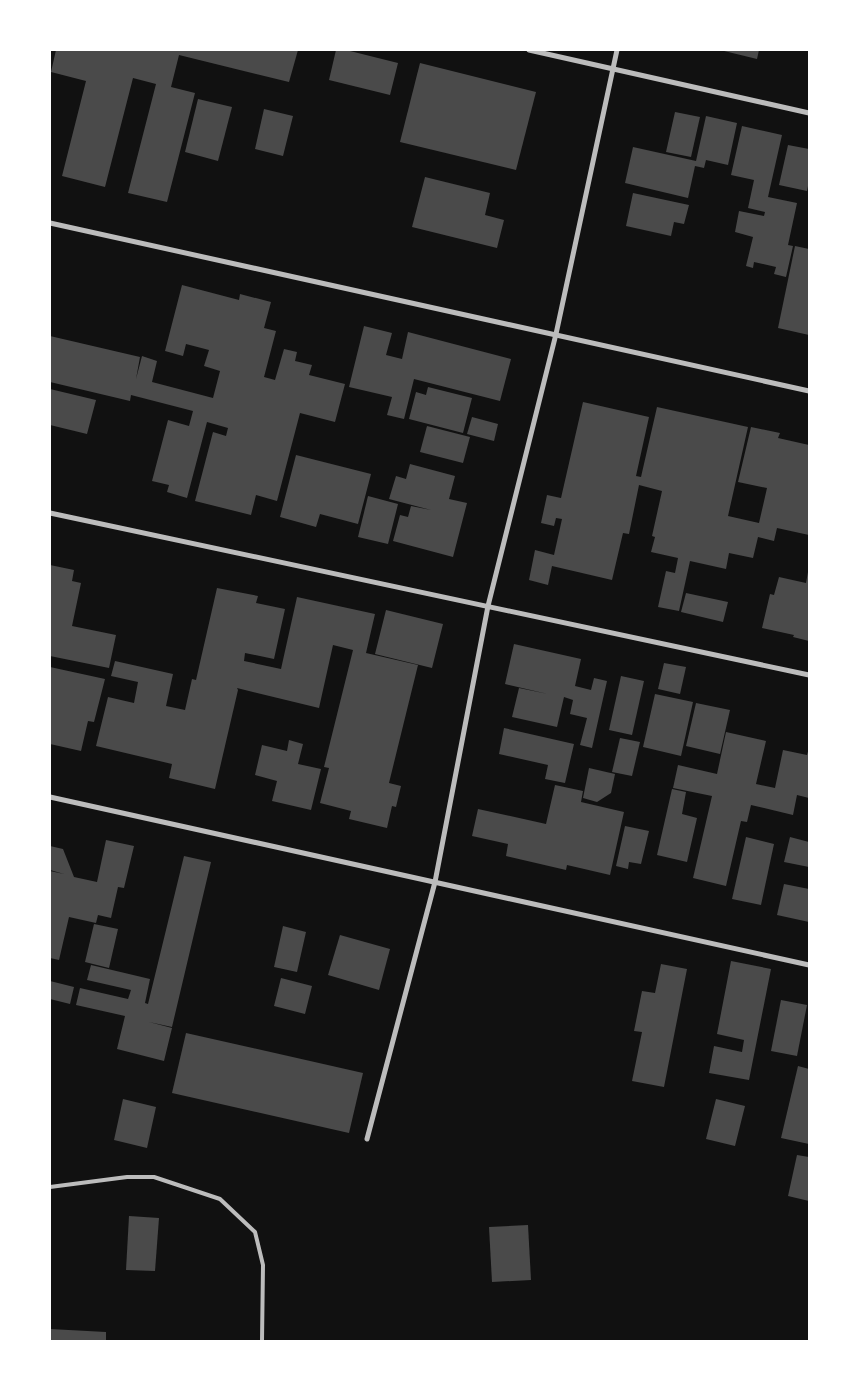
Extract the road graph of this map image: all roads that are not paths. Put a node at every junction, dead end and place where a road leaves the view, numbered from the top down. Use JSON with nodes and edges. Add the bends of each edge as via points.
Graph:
{"nodes":[{"id":1,"x":530,"y":50,"type":"edge"},
{"id":2,"x":617,"y":50,"type":"edge"},
{"id":3,"x":612,"y":68,"type":"junction"},
{"id":4,"x":809,"y":113,"type":"edge"},
{"id":5,"x":50,"y":224,"type":"edge"},
{"id":6,"x":556,"y":334,"type":"junction"},
{"id":7,"x":809,"y":391,"type":"edge"},
{"id":8,"x":50,"y":513,"type":"edge"},
{"id":9,"x":488,"y":606,"type":"junction"},
{"id":10,"x":809,"y":675,"type":"edge"},
{"id":11,"x":50,"y":797,"type":"edge"},
{"id":12,"x":435,"y":882,"type":"junction"},
{"id":13,"x":809,"y":965,"type":"edge"},
{"id":14,"x":367,"y":1139,"type":"dead end"},
{"id":15,"x":50,"y":1187,"type":"edge"},
{"id":16,"x":262,"y":1341,"type":"edge"}],
"edges":[{"from":1,"to":3,"type":"street"},
{"from":2,"to":3,"type":"street"},
{"from":3,"to":4,"type":"street"},
{"from":3,"to":6,"type":"street"},
{"from":5,"to":6,"type":"street"},
{"from":6,"to":7,"type":"street"},
{"from":6,"to":9,"type":"street"},
{"from":8,"to":9,"type":"street"},
{"from":9,"to":10,"type":"street"},
{"from":9,"to":12,"type":"street"},
{"from":11,"to":12,"type":"street"},
{"from":12,"to":13,"type":"street"},
{"from":12,"to":14,"type":"street"},
{"from":15,"to":16,"type":"lane","via":[[127,1177],[154,1178],[220,1199],[255,1232],[263,1265]]}]}
